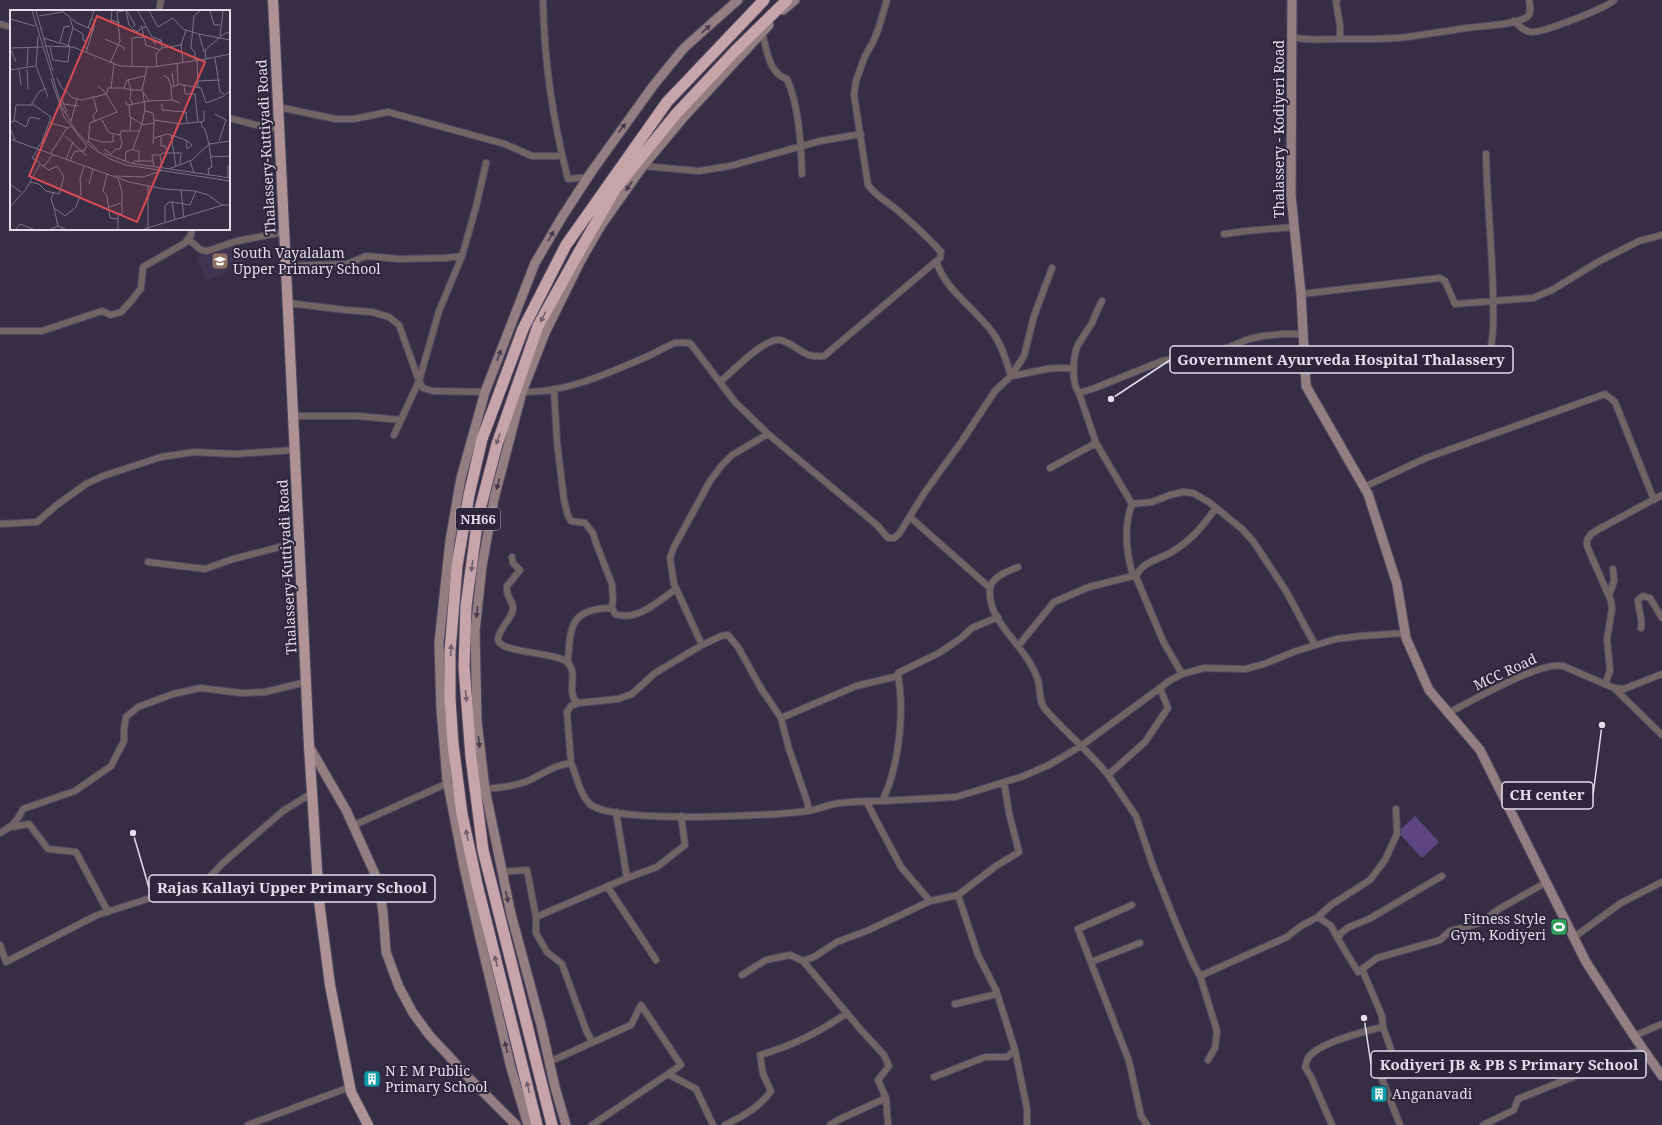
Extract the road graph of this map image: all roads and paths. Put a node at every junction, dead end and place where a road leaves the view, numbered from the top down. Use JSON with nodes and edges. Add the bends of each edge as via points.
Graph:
{"nodes":[{"id":1,"x":161,"y":0,"type":"edge"},
{"id":2,"x":273,"y":0,"type":"edge"},
{"id":3,"x":543,"y":0,"type":"edge"},
{"id":4,"x":738,"y":0,"type":"edge"},
{"id":5,"x":764,"y":0,"type":"edge"},
{"id":6,"x":787,"y":0,"type":"edge"},
{"id":7,"x":794,"y":0,"type":"edge"},
{"id":8,"x":887,"y":0,"type":"edge"},
{"id":9,"x":1292,"y":0,"type":"edge"},
{"id":10,"x":1337,"y":0,"type":"edge"},
{"id":11,"x":1529,"y":0,"type":"edge"},
{"id":12,"x":1614,"y":0,"type":"edge"},
{"id":13,"x":159,"y":10,"type":"edge"},
{"id":14,"x":1514,"y":21,"type":"junction"},
{"id":15,"x":0,"y":24,"type":"edge"},
{"id":16,"x":10,"y":27,"type":"edge"},
{"id":17,"x":762,"y":32,"type":"junction"},
{"id":18,"x":1292,"y":37,"type":"junction"},
{"id":19,"x":1340,"y":39,"type":"junction"},
{"id":20,"x":278,"y":107,"type":"junction"},
{"id":21,"x":230,"y":118,"type":"edge"},
{"id":22,"x":279,"y":129,"type":"junction"},
{"id":23,"x":861,"y":134,"type":"junction"},
{"id":24,"x":801,"y":146,"type":"junction"},
{"id":25,"x":1486,"y":154,"type":"dead end"},
{"id":26,"x":562,"y":156,"type":"junction"},
{"id":27,"x":486,"y":163,"type":"dead end"},
{"id":28,"x":643,"y":166,"type":"junction"},
{"id":29,"x":802,"y":174,"type":"dead end"},
{"id":30,"x":588,"y":177,"type":"junction"},
{"id":31,"x":1294,"y":228,"type":"junction"},
{"id":32,"x":192,"y":230,"type":"edge"},
{"id":33,"x":284,"y":232,"type":"junction"},
{"id":34,"x":1224,"y":234,"type":"dead end"},
{"id":35,"x":1662,"y":235,"type":"edge"},
{"id":36,"x":188,"y":239,"type":"junction"},
{"id":37,"x":462,"y":256,"type":"junction"},
{"id":38,"x":937,"y":262,"type":"junction"},
{"id":39,"x":286,"y":266,"type":"junction"},
{"id":40,"x":1052,"y":268,"type":"dead end"},
{"id":41,"x":1301,"y":294,"type":"junction"},
{"id":42,"x":1102,"y":300,"type":"dead end"},
{"id":43,"x":288,"y":303,"type":"junction"},
{"id":44,"x":1493,"y":303,"type":"junction"},
{"id":45,"x":0,"y":331,"type":"edge"},
{"id":46,"x":1303,"y":334,"type":"junction"},
{"id":47,"x":1462,"y":366,"type":"dead end"},
{"id":48,"x":1074,"y":369,"type":"junction"},
{"id":49,"x":1011,"y":376,"type":"junction"},
{"id":50,"x":419,"y":381,"type":"junction"},
{"id":51,"x":720,"y":382,"type":"junction"},
{"id":52,"x":554,"y":389,"type":"junction"},
{"id":53,"x":485,"y":392,"type":"junction"},
{"id":54,"x":522,"y":392,"type":"junction"},
{"id":55,"x":1078,"y":393,"type":"junction"},
{"id":56,"x":293,"y":416,"type":"junction"},
{"id":57,"x":401,"y":420,"type":"junction"},
{"id":58,"x":768,"y":434,"type":"junction"},
{"id":59,"x":394,"y":435,"type":"dead end"},
{"id":60,"x":1096,"y":443,"type":"junction"},
{"id":61,"x":295,"y":450,"type":"junction"},
{"id":62,"x":1050,"y":468,"type":"dead end"},
{"id":63,"x":1364,"y":487,"type":"junction"},
{"id":64,"x":1662,"y":495,"type":"edge"},
{"id":65,"x":1654,"y":500,"type":"junction"},
{"id":66,"x":1132,"y":504,"type":"junction"},
{"id":67,"x":1216,"y":508,"type":"junction"},
{"id":68,"x":911,"y":518,"type":"junction"},
{"id":69,"x":0,"y":524,"type":"edge"},
{"id":70,"x":299,"y":542,"type":"junction"},
{"id":71,"x":512,"y":557,"type":"dead end"},
{"id":72,"x":148,"y":562,"type":"dead end"},
{"id":73,"x":1018,"y":567,"type":"dead end"},
{"id":74,"x":1613,"y":569,"type":"dead end"},
{"id":75,"x":1135,"y":577,"type":"junction"},
{"id":76,"x":990,"y":588,"type":"junction"},
{"id":77,"x":676,"y":589,"type":"junction"},
{"id":78,"x":1610,"y":595,"type":"junction"},
{"id":79,"x":612,"y":608,"type":"junction"},
{"id":80,"x":998,"y":617,"type":"junction"},
{"id":81,"x":1662,"y":618,"type":"edge"},
{"id":82,"x":1641,"y":628,"type":"dead end"},
{"id":83,"x":1405,"y":634,"type":"junction"},
{"id":84,"x":702,"y":645,"type":"junction"},
{"id":85,"x":1315,"y":645,"type":"junction"},
{"id":86,"x":1018,"y":646,"type":"junction"},
{"id":87,"x":568,"y":663,"type":"junction"},
{"id":88,"x":1182,"y":674,"type":"junction"},
{"id":89,"x":1662,"y":674,"type":"edge"},
{"id":90,"x":898,"y":676,"type":"junction"},
{"id":91,"x":306,"y":682,"type":"junction"},
{"id":92,"x":1604,"y":684,"type":"junction"},
{"id":93,"x":1160,"y":688,"type":"junction"},
{"id":94,"x":1614,"y":688,"type":"junction"},
{"id":95,"x":578,"y":703,"type":"junction"},
{"id":96,"x":1448,"y":713,"type":"junction"},
{"id":97,"x":782,"y":718,"type":"junction"},
{"id":98,"x":1662,"y":735,"type":"edge"},
{"id":99,"x":309,"y":746,"type":"junction"},
{"id":100,"x":1081,"y":746,"type":"junction"},
{"id":101,"x":570,"y":763,"type":"junction"},
{"id":102,"x":1108,"y":775,"type":"junction"},
{"id":103,"x":1004,"y":782,"type":"junction"},
{"id":104,"x":448,"y":783,"type":"junction"},
{"id":105,"x":485,"y":789,"type":"junction"},
{"id":106,"x":312,"y":793,"type":"junction"},
{"id":107,"x":866,"y":801,"type":"junction"},
{"id":108,"x":882,"y":801,"type":"junction"},
{"id":109,"x":1396,"y":809,"type":"dead end"},
{"id":110,"x":809,"y":811,"type":"junction"},
{"id":111,"x":616,"y":812,"type":"junction"},
{"id":112,"x":681,"y":816,"type":"junction"},
{"id":113,"x":352,"y":826,"type":"junction"},
{"id":114,"x":10,"y":828,"type":"junction"},
{"id":115,"x":0,"y":833,"type":"edge"},
{"id":116,"x":502,"y":872,"type":"junction"},
{"id":117,"x":1442,"y":876,"type":"dead end"},
{"id":118,"x":626,"y":878,"type":"junction"},
{"id":119,"x":1662,"y":882,"type":"edge"},
{"id":120,"x":1545,"y":883,"type":"junction"},
{"id":121,"x":607,"y":886,"type":"junction"},
{"id":122,"x":958,"y":895,"type":"junction"},
{"id":123,"x":930,"y":901,"type":"junction"},
{"id":124,"x":1132,"y":904,"type":"dead end"},
{"id":125,"x":108,"y":912,"type":"junction"},
{"id":126,"x":536,"y":917,"type":"junction"},
{"id":127,"x":1318,"y":917,"type":"junction"},
{"id":128,"x":1574,"y":938,"type":"junction"},
{"id":129,"x":1338,"y":939,"type":"junction"},
{"id":130,"x":1140,"y":943,"type":"dead end"},
{"id":131,"x":0,"y":945,"type":"edge"},
{"id":132,"x":656,"y":960,"type":"dead end"},
{"id":133,"x":803,"y":961,"type":"junction"},
{"id":134,"x":1091,"y":962,"type":"junction"},
{"id":135,"x":1362,"y":969,"type":"junction"},
{"id":136,"x":742,"y":974,"type":"dead end"},
{"id":137,"x":1200,"y":976,"type":"junction"},
{"id":138,"x":997,"y":994,"type":"junction"},
{"id":139,"x":955,"y":1004,"type":"dead end"},
{"id":140,"x":847,"y":1013,"type":"junction"},
{"id":141,"x":1662,"y":1024,"type":"edge"},
{"id":142,"x":1383,"y":1027,"type":"junction"},
{"id":143,"x":1634,"y":1036,"type":"junction"},
{"id":144,"x":592,"y":1042,"type":"junction"},
{"id":145,"x":1643,"y":1049,"type":"junction"},
{"id":146,"x":1015,"y":1050,"type":"junction"},
{"id":147,"x":1208,"y":1060,"type":"dead end"},
{"id":148,"x":549,"y":1062,"type":"junction"},
{"id":149,"x":668,"y":1074,"type":"junction"},
{"id":150,"x":1662,"y":1076,"type":"edge"},
{"id":151,"x":934,"y":1077,"type":"dead end"},
{"id":152,"x":350,"y":1087,"type":"junction"},
{"id":153,"x":886,"y":1098,"type":"junction"},
{"id":154,"x":248,"y":1125,"type":"edge"},
{"id":155,"x":368,"y":1125,"type":"edge"},
{"id":156,"x":516,"y":1125,"type":"edge"},
{"id":157,"x":528,"y":1125,"type":"edge"},
{"id":158,"x":537,"y":1125,"type":"edge"},
{"id":159,"x":552,"y":1125,"type":"edge"},
{"id":160,"x":566,"y":1125,"type":"edge"},
{"id":161,"x":592,"y":1125,"type":"edge"},
{"id":162,"x":713,"y":1125,"type":"edge"},
{"id":163,"x":722,"y":1125,"type":"edge"},
{"id":164,"x":725,"y":1125,"type":"edge"},
{"id":165,"x":830,"y":1125,"type":"edge"},
{"id":166,"x":888,"y":1125,"type":"edge"},
{"id":167,"x":1027,"y":1125,"type":"edge"},
{"id":168,"x":1147,"y":1125,"type":"edge"},
{"id":169,"x":1332,"y":1125,"type":"edge"},
{"id":170,"x":1400,"y":1125,"type":"edge"},
{"id":171,"x":1483,"y":1125,"type":"edge"}],
"edges":[{"from":1,"to":13,"type":"street"},
{"from":2,"to":20,"type":"main road","name":"Thalassery-Kuttiyadi Road"},
{"from":3,"to":26,"type":"street","via":[[544,32]]},
{"from":30,"to":4,"type":"street","one_way":true,"via":[[639,104],[684,48]]},
{"from":158,"to":5,"type":"highway","number":"NH66","one_way":true,"via":[[477,884],[462,814],[453,744],[450,699],[451,643],[457,566],[469,495],[482,438],[523,329],[566,245],[667,102]]},
{"from":6,"to":159,"type":"highway","number":"NH66","one_way":true,"via":[[676,114],[616,188],[538,326],[497,444],[478,517],[466,606],[464,667],[471,757],[483,850]]},
{"from":7,"to":17,"type":"street"},
{"from":8,"to":23,"type":"street","via":[[878,30],[856,81],[854,95]]},
{"from":9,"to":18,"type":"street","name":"Thalassery - Kodiyeri Road"},
{"from":10,"to":19,"type":"street"},
{"from":11,"to":14,"type":"street","via":[[1530,12],[1527,17]]},
{"from":12,"to":14,"type":"street","via":[[1543,31],[1526,32]]},
{"from":14,"to":19,"type":"street","via":[[1408,37]]},
{"from":15,"to":16,"type":"street"},
{"from":17,"to":24,"type":"street","via":[[772,67],[779,76],[787,79],[792,90]]},
{"from":17,"to":28,"type":"street"},
{"from":18,"to":19,"type":"street","via":[[1305,40]]},
{"from":18,"to":31,"type":"street","name":"Thalassery - Kodiyeri Road","via":[[1291,196]]},
{"from":20,"to":22,"type":"main road","name":"Thalassery-Kuttiyadi Road"},
{"from":20,"to":26,"type":"street","via":[[336,119],[354,119],[388,112],[505,144],[532,156]]},
{"from":21,"to":22,"type":"street"},
{"from":22,"to":33,"type":"main road","name":"Thalassery-Kuttiyadi Road"},
{"from":23,"to":24,"type":"street"},
{"from":23,"to":38,"type":"street","via":[[868,185],[874,194],[914,224],[942,252]]},
{"from":24,"to":28,"type":"street","via":[[730,166],[699,171]]},
{"from":24,"to":29,"type":"street"},
{"from":25,"to":44,"type":"street"},
{"from":26,"to":30,"type":"street","via":[[568,180]]},
{"from":27,"to":37,"type":"street"},
{"from":28,"to":54,"type":"street","one_way":true,"via":[[600,227],[580,262],[545,333]]},
{"from":53,"to":30,"type":"street","one_way":true,"via":[[535,263]]},
{"from":31,"to":34,"type":"street"},
{"from":31,"to":41,"type":"street","name":"Thalassery - Kodiyeri Road"},
{"from":32,"to":36,"type":"street"},
{"from":33,"to":36,"type":"street","via":[[237,241],[207,251],[201,250]]},
{"from":33,"to":39,"type":"main road","name":"Thalassery-Kuttiyadi Road"},
{"from":35,"to":44,"type":"street","via":[[1639,241],[1533,298]]},
{"from":36,"to":45,"type":"street","via":[[143,267],[141,288],[121,312],[111,315],[102,311],[42,331]]},
{"from":37,"to":39,"type":"street","via":[[399,259],[366,256],[347,264]]},
{"from":37,"to":50,"type":"street","via":[[439,311]]},
{"from":38,"to":49,"type":"street","via":[[939,270],[949,283],[995,336]]},
{"from":38,"to":51,"type":"street","via":[[824,356],[804,354],[790,344],[779,340],[773,341],[764,345]]},
{"from":39,"to":43,"type":"main road","name":"Thalassery-Kuttiyadi Road"},
{"from":40,"to":49,"type":"street","via":[[1034,316],[1024,356]]},
{"from":41,"to":44,"type":"street","via":[[1440,278],[1445,281],[1455,304]]},
{"from":41,"to":46,"type":"street","name":"Thalassery - Kodiyeri Road"},
{"from":42,"to":48,"type":"street","via":[[1092,324],[1077,348]]},
{"from":43,"to":50,"type":"street","via":[[372,312],[389,317],[399,325]]},
{"from":43,"to":56,"type":"main road","name":"Thalassery-Kuttiyadi Road"},
{"from":44,"to":47,"type":"street","via":[[1492,346],[1489,354]]},
{"from":46,"to":55,"type":"street","via":[[1256,338],[1214,353],[1162,361]]},
{"from":46,"to":63,"type":"street","name":"Thalassery - Kodiyeri Road","via":[[1306,386]]},
{"from":48,"to":49,"type":"street","via":[[1062,366]]},
{"from":48,"to":55,"type":"street"},
{"from":49,"to":68,"type":"street","via":[[995,391],[925,492]]},
{"from":50,"to":53,"type":"street","via":[[423,388],[432,391]]},
{"from":50,"to":57,"type":"street"},
{"from":51,"to":52,"type":"street","via":[[690,343],[676,343],[610,373]]},
{"from":51,"to":58,"type":"street","via":[[735,402]]},
{"from":52,"to":54,"type":"street","via":[[535,393]]},
{"from":52,"to":79,"type":"street","via":[[557,442],[565,504],[571,521],[585,523],[593,533],[612,584]]},
{"from":53,"to":104,"type":"street","via":[[458,494],[439,643],[441,709]]},
{"from":54,"to":105,"type":"street","one_way":true,"via":[[494,499],[482,566],[475,631],[477,721]]},
{"from":55,"to":60,"type":"street"},
{"from":56,"to":57,"type":"street","via":[[357,416]]},
{"from":56,"to":61,"type":"main road","name":"Thalassery-Kuttiyadi Road"},
{"from":57,"to":59,"type":"street"},
{"from":58,"to":68,"type":"street","via":[[888,538],[900,534]]},
{"from":58,"to":77,"type":"street","via":[[732,455],[710,481],[670,558]]},
{"from":60,"to":62,"type":"street"},
{"from":60,"to":66,"type":"street"},
{"from":61,"to":69,"type":"street","via":[[236,454],[194,452],[160,457],[86,484],[37,522]]},
{"from":61,"to":70,"type":"main road","name":"Thalassery-Kuttiyadi Road"},
{"from":63,"to":65,"type":"street","via":[[1426,458],[1606,394],[1615,402]]},
{"from":63,"to":83,"type":"street","name":"Thalassery - Kodiyeri Road","via":[[1397,584]]},
{"from":64,"to":65,"type":"street"},
{"from":65,"to":78,"type":"street","via":[[1599,529],[1587,540],[1587,546]]},
{"from":66,"to":67,"type":"street","via":[[1152,502],[1183,492],[1192,493]]},
{"from":66,"to":75,"type":"street","via":[[1126,527],[1128,561]]},
{"from":67,"to":75,"type":"street","via":[[1198,532],[1171,552],[1143,566]]},
{"from":67,"to":85,"type":"street","via":[[1253,541],[1286,591]]},
{"from":68,"to":76,"type":"street"},
{"from":70,"to":72,"type":"street","via":[[205,569]]},
{"from":70,"to":91,"type":"main road","name":"Thalassery-Kuttiyadi Road"},
{"from":71,"to":87,"type":"street","via":[[513,563],[520,570],[507,586],[513,609],[500,633],[500,644]]},
{"from":73,"to":76,"type":"street","via":[[1002,574]]},
{"from":74,"to":78,"type":"street","via":[[1614,581]]},
{"from":75,"to":86,"type":"street","via":[[1089,587],[1054,602]]},
{"from":75,"to":88,"type":"street","via":[[1163,641]]},
{"from":76,"to":80,"type":"street","via":[[994,611]]},
{"from":77,"to":79,"type":"street","via":[[636,615],[615,614]]},
{"from":77,"to":84,"type":"street"},
{"from":78,"to":92,"type":"street","via":[[1612,609],[1607,639],[1610,671]]},
{"from":79,"to":87,"type":"street","via":[[595,608],[576,620],[572,630]]},
{"from":80,"to":86,"type":"street"},
{"from":80,"to":90,"type":"street","via":[[972,628],[939,653],[900,671]]},
{"from":81,"to":82,"type":"street","via":[[1650,598],[1643,596],[1638,600]]},
{"from":83,"to":85,"type":"street","via":[[1336,639]]},
{"from":83,"to":96,"type":"street","name":"Thalassery - Kodiyeri Road","via":[[1429,690]]},
{"from":84,"to":95,"type":"street","via":[[655,673],[632,694]]},
{"from":84,"to":97,"type":"street","via":[[721,636],[728,635],[733,639],[762,690]]},
{"from":85,"to":88,"type":"street","via":[[1245,669],[1204,668]]},
{"from":86,"to":100,"type":"street","via":[[1038,680],[1040,698],[1045,709]]},
{"from":87,"to":95,"type":"street","via":[[572,674],[573,700]]},
{"from":88,"to":93,"type":"street"},
{"from":89,"to":94,"type":"street","name":"MCC Road","via":[[1624,689]]},
{"from":90,"to":97,"type":"street","via":[[856,686]]},
{"from":90,"to":108,"type":"street","via":[[898,744],[892,776]]},
{"from":91,"to":99,"type":"main road","name":"Thalassery-Kuttiyadi Road"},
{"from":91,"to":114,"type":"street","via":[[265,692],[242,693],[200,688],[173,694],[138,707],[126,717],[124,741],[111,766],[75,791],[23,809],[19,819]]},
{"from":92,"to":94,"type":"street","name":"MCC Road"},
{"from":92,"to":96,"type":"street","name":"MCC Road","via":[[1563,666],[1550,665],[1527,673]]},
{"from":93,"to":100,"type":"street"},
{"from":93,"to":102,"type":"street","via":[[1168,708],[1145,742]]},
{"from":94,"to":98,"type":"street"},
{"from":95,"to":101,"type":"street","via":[[571,706],[568,712]]},
{"from":96,"to":120,"type":"street","name":"Thalassery - Kodiyeri Road","via":[[1486,760]]},
{"from":97,"to":110,"type":"street"},
{"from":99,"to":106,"type":"main road","name":"Thalassery-Kuttiyadi Road"},
{"from":99,"to":113,"type":"street","via":[[342,803]]},
{"from":100,"to":102,"type":"street"},
{"from":100,"to":103,"type":"street","via":[[1049,765]]},
{"from":101,"to":105,"type":"street","via":[[551,768],[525,782],[504,788]]},
{"from":101,"to":111,"type":"street","via":[[581,790],[591,805]]},
{"from":102,"to":137,"type":"street","via":[[1136,816],[1172,914]]},
{"from":103,"to":108,"type":"street","via":[[956,797]]},
{"from":103,"to":122,"type":"street","via":[[1019,852]]},
{"from":104,"to":113,"type":"street"},
{"from":157,"to":104,"type":"street","one_way":true,"via":[[480,938]]},
{"from":105,"to":116,"type":"street"},
{"from":106,"to":125,"type":"street","via":[[283,811],[223,863],[203,884]]},
{"from":106,"to":152,"type":"main road","name":"Thalassery-Kuttiyadi Road","via":[[319,901],[330,985]]},
{"from":107,"to":108,"type":"street"},
{"from":107,"to":110,"type":"street","via":[[834,804]]},
{"from":107,"to":123,"type":"street","via":[[901,868]]},
{"from":109,"to":127,"type":"street","via":[[1397,834],[1386,860],[1370,880],[1331,905]]},
{"from":110,"to":112,"type":"street","via":[[719,817]]},
{"from":111,"to":112,"type":"street"},
{"from":111,"to":118,"type":"street"},
{"from":112,"to":118,"type":"street","via":[[685,845],[657,867]]},
{"from":113,"to":156,"type":"street","via":[[375,874],[380,894],[386,952],[399,987],[413,1013],[430,1036]]},
{"from":114,"to":115,"type":"street"},
{"from":114,"to":125,"type":"street","via":[[30,824],[48,849],[76,852]]},
{"from":116,"to":126,"type":"street","via":[[527,870]]},
{"from":116,"to":148,"type":"street","one_way":true},
{"from":117,"to":129,"type":"street","via":[[1369,919],[1349,927]]},
{"from":118,"to":121,"type":"street"},
{"from":119,"to":128,"type":"street","via":[[1621,903]]},
{"from":120,"to":128,"type":"street","name":"Thalassery - Kodiyeri Road"},
{"from":120,"to":135,"type":"street","via":[[1480,923],[1450,931],[1440,940],[1377,958]]},
{"from":121,"to":126,"type":"street"},
{"from":121,"to":132,"type":"street"},
{"from":122,"to":123,"type":"street"},
{"from":122,"to":138,"type":"street","via":[[978,955]]},
{"from":123,"to":133,"type":"street","via":[[837,942],[814,958]]},
{"from":124,"to":134,"type":"street","via":[[1078,929]]},
{"from":125,"to":131,"type":"street","via":[[6,962]]},
{"from":126,"to":144,"type":"street","via":[[536,933],[547,952],[562,964]]},
{"from":127,"to":129,"type":"street","via":[[1331,926]]},
{"from":127,"to":137,"type":"street","via":[[1287,937]]},
{"from":128,"to":143,"type":"street","name":"Thalassery - Kodiyeri Road","via":[[1586,962]]},
{"from":129,"to":135,"type":"street","via":[[1358,972]]},
{"from":130,"to":134,"type":"street"},
{"from":133,"to":136,"type":"street","via":[[790,955],[766,960]]},
{"from":133,"to":140,"type":"street"},
{"from":134,"to":168,"type":"street","via":[[1129,1061],[1141,1116]]},
{"from":135,"to":142,"type":"street","via":[[1382,1016]]},
{"from":137,"to":147,"type":"street","via":[[1217,1031],[1215,1048]]},
{"from":138,"to":139,"type":"street"},
{"from":138,"to":146,"type":"street"},
{"from":140,"to":153,"type":"street","via":[[884,1055],[889,1066],[878,1080]]},
{"from":140,"to":164,"type":"street","via":[[795,1044],[760,1055],[763,1074],[771,1091],[764,1101],[744,1116]]},
{"from":141,"to":143,"type":"street"},
{"from":142,"to":169,"type":"street","via":[[1336,1041],[1316,1050],[1308,1058],[1305,1067]]},
{"from":142,"to":170,"type":"street","via":[[1398,1069],[1382,1079]]},
{"from":143,"to":145,"type":"street","name":"Thalassery - Kodiyeri Road"},
{"from":144,"to":148,"type":"street"},
{"from":144,"to":149,"type":"street","via":[[631,1025],[641,1005],[681,1065]]},
{"from":145,"to":150,"type":"street","name":"Thalassery - Kodiyeri Road"},
{"from":145,"to":171,"type":"street","via":[[1518,1099],[1514,1110]]},
{"from":146,"to":151,"type":"street","via":[[1007,1057],[985,1057]]},
{"from":146,"to":167,"type":"street","via":[[1027,1108]]},
{"from":148,"to":160,"type":"street"},
{"from":149,"to":161,"type":"street"},
{"from":149,"to":162,"type":"street","via":[[696,1089]]},
{"from":152,"to":154,"type":"street"},
{"from":152,"to":155,"type":"main road","name":"Thalassery-Kuttiyadi Road"},
{"from":153,"to":165,"type":"street"},
{"from":153,"to":166,"type":"street"},
{"from":162,"to":163,"type":"street"}]}
